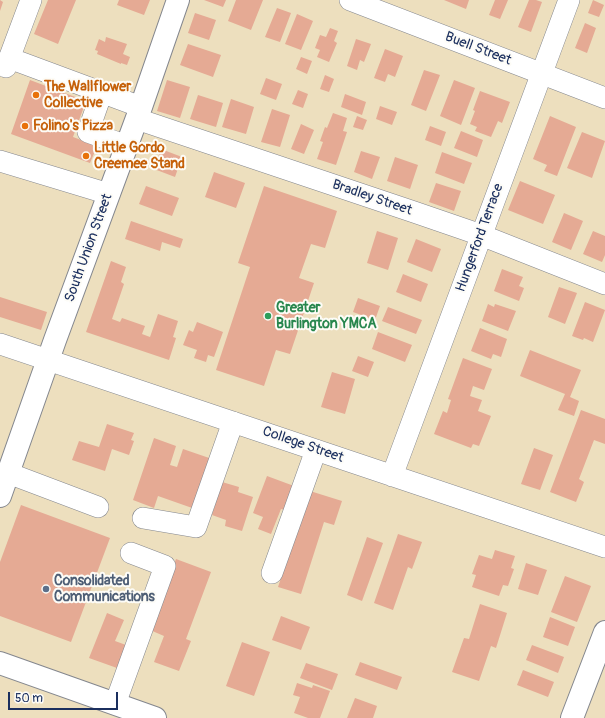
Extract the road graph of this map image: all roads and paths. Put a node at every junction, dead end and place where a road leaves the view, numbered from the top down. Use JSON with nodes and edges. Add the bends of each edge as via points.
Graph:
{"nodes":[{"id":1,"x":31,"y":0,"type":"edge"},
{"id":2,"x":178,"y":0,"type":"edge"},
{"id":3,"x":350,"y":0,"type":"edge"},
{"id":4,"x":569,"y":0,"type":"edge"},
{"id":5,"x":542,"y":74,"type":"junction"},
{"id":6,"x":102,"y":92,"type":"junction"},
{"id":7,"x":605,"y":98,"type":"edge"},
{"id":8,"x":139,"y":113,"type":"junction"},
{"id":9,"x":127,"y":146,"type":"junction"},
{"id":10,"x":0,"y":161,"type":"edge"},
{"id":11,"x":109,"y":194,"type":"junction"},
{"id":12,"x":480,"y":236,"type":"junction"},
{"id":13,"x":605,"y":284,"type":"edge"},
{"id":14,"x":0,"y":344,"type":"edge"},
{"id":15,"x":49,"y":360,"type":"junction"},
{"id":16,"x":233,"y":422,"type":"junction"},
{"id":17,"x":316,"y":450,"type":"junction"},
{"id":18,"x":8,"y":473,"type":"junction"},
{"id":19,"x":392,"y":476,"type":"junction"},
{"id":20,"x":0,"y":496,"type":"edge"},
{"id":21,"x":98,"y":508,"type":"dead end"},
{"id":22,"x":143,"y":518,"type":"dead end"},
{"id":23,"x":605,"y":547,"type":"edge"},
{"id":24,"x":131,"y":553,"type":"dead end"},
{"id":25,"x":272,"y":573,"type":"dead end"},
{"id":26,"x":605,"y":632,"type":"edge"},
{"id":27,"x":0,"y":663,"type":"edge"},
{"id":28,"x":115,"y":704,"type":"junction"},
{"id":29,"x":155,"y":718,"type":"edge"},
{"id":30,"x":572,"y":718,"type":"edge"}],
"edges":[{"from":1,"to":6,"type":"street","name":"Bradley Street","via":[[8,62]]},
{"from":2,"to":8,"type":"main road","name":"South Union Street"},
{"from":3,"to":5,"type":"street","name":"Buell Street"},
{"from":4,"to":5,"type":"street","name":"Hungerford Terrace"},
{"from":5,"to":7,"type":"street","name":"Buell Street"},
{"from":5,"to":12,"type":"street","name":"Hungerford Terrace"},
{"from":6,"to":8,"type":"street","name":"Bradley Street"},
{"from":6,"to":9,"type":"street","via":[[88,132]]},
{"from":8,"to":9,"type":"main road","name":"South Union Street"},
{"from":8,"to":12,"type":"street","name":"Bradley Street"},
{"from":9,"to":11,"type":"main road","name":"South Union Street"},
{"from":10,"to":11,"type":"street"},
{"from":11,"to":15,"type":"main road","name":"South Union Street"},
{"from":12,"to":13,"type":"street","name":"Bradley Street"},
{"from":12,"to":19,"type":"street","name":"Hungerford Terrace"},
{"from":14,"to":15,"type":"street","name":"College Street"},
{"from":15,"to":16,"type":"street","name":"College Street"},
{"from":15,"to":18,"type":"main road","name":"South Union Street"},
{"from":16,"to":17,"type":"street","name":"College Street"},
{"from":16,"to":22,"type":"street","via":[[196,527]]},
{"from":17,"to":19,"type":"street","name":"College Street"},
{"from":17,"to":25,"type":"street"},
{"from":18,"to":20,"type":"main road","name":"South Union Street"},
{"from":18,"to":21,"type":"street"},
{"from":19,"to":23,"type":"street","name":"College Street"},
{"from":24,"to":28,"type":"street","via":[[165,566]]},
{"from":26,"to":30,"type":"main road"},
{"from":27,"to":28,"type":"main road"},
{"from":28,"to":29,"type":"main road"}]}
